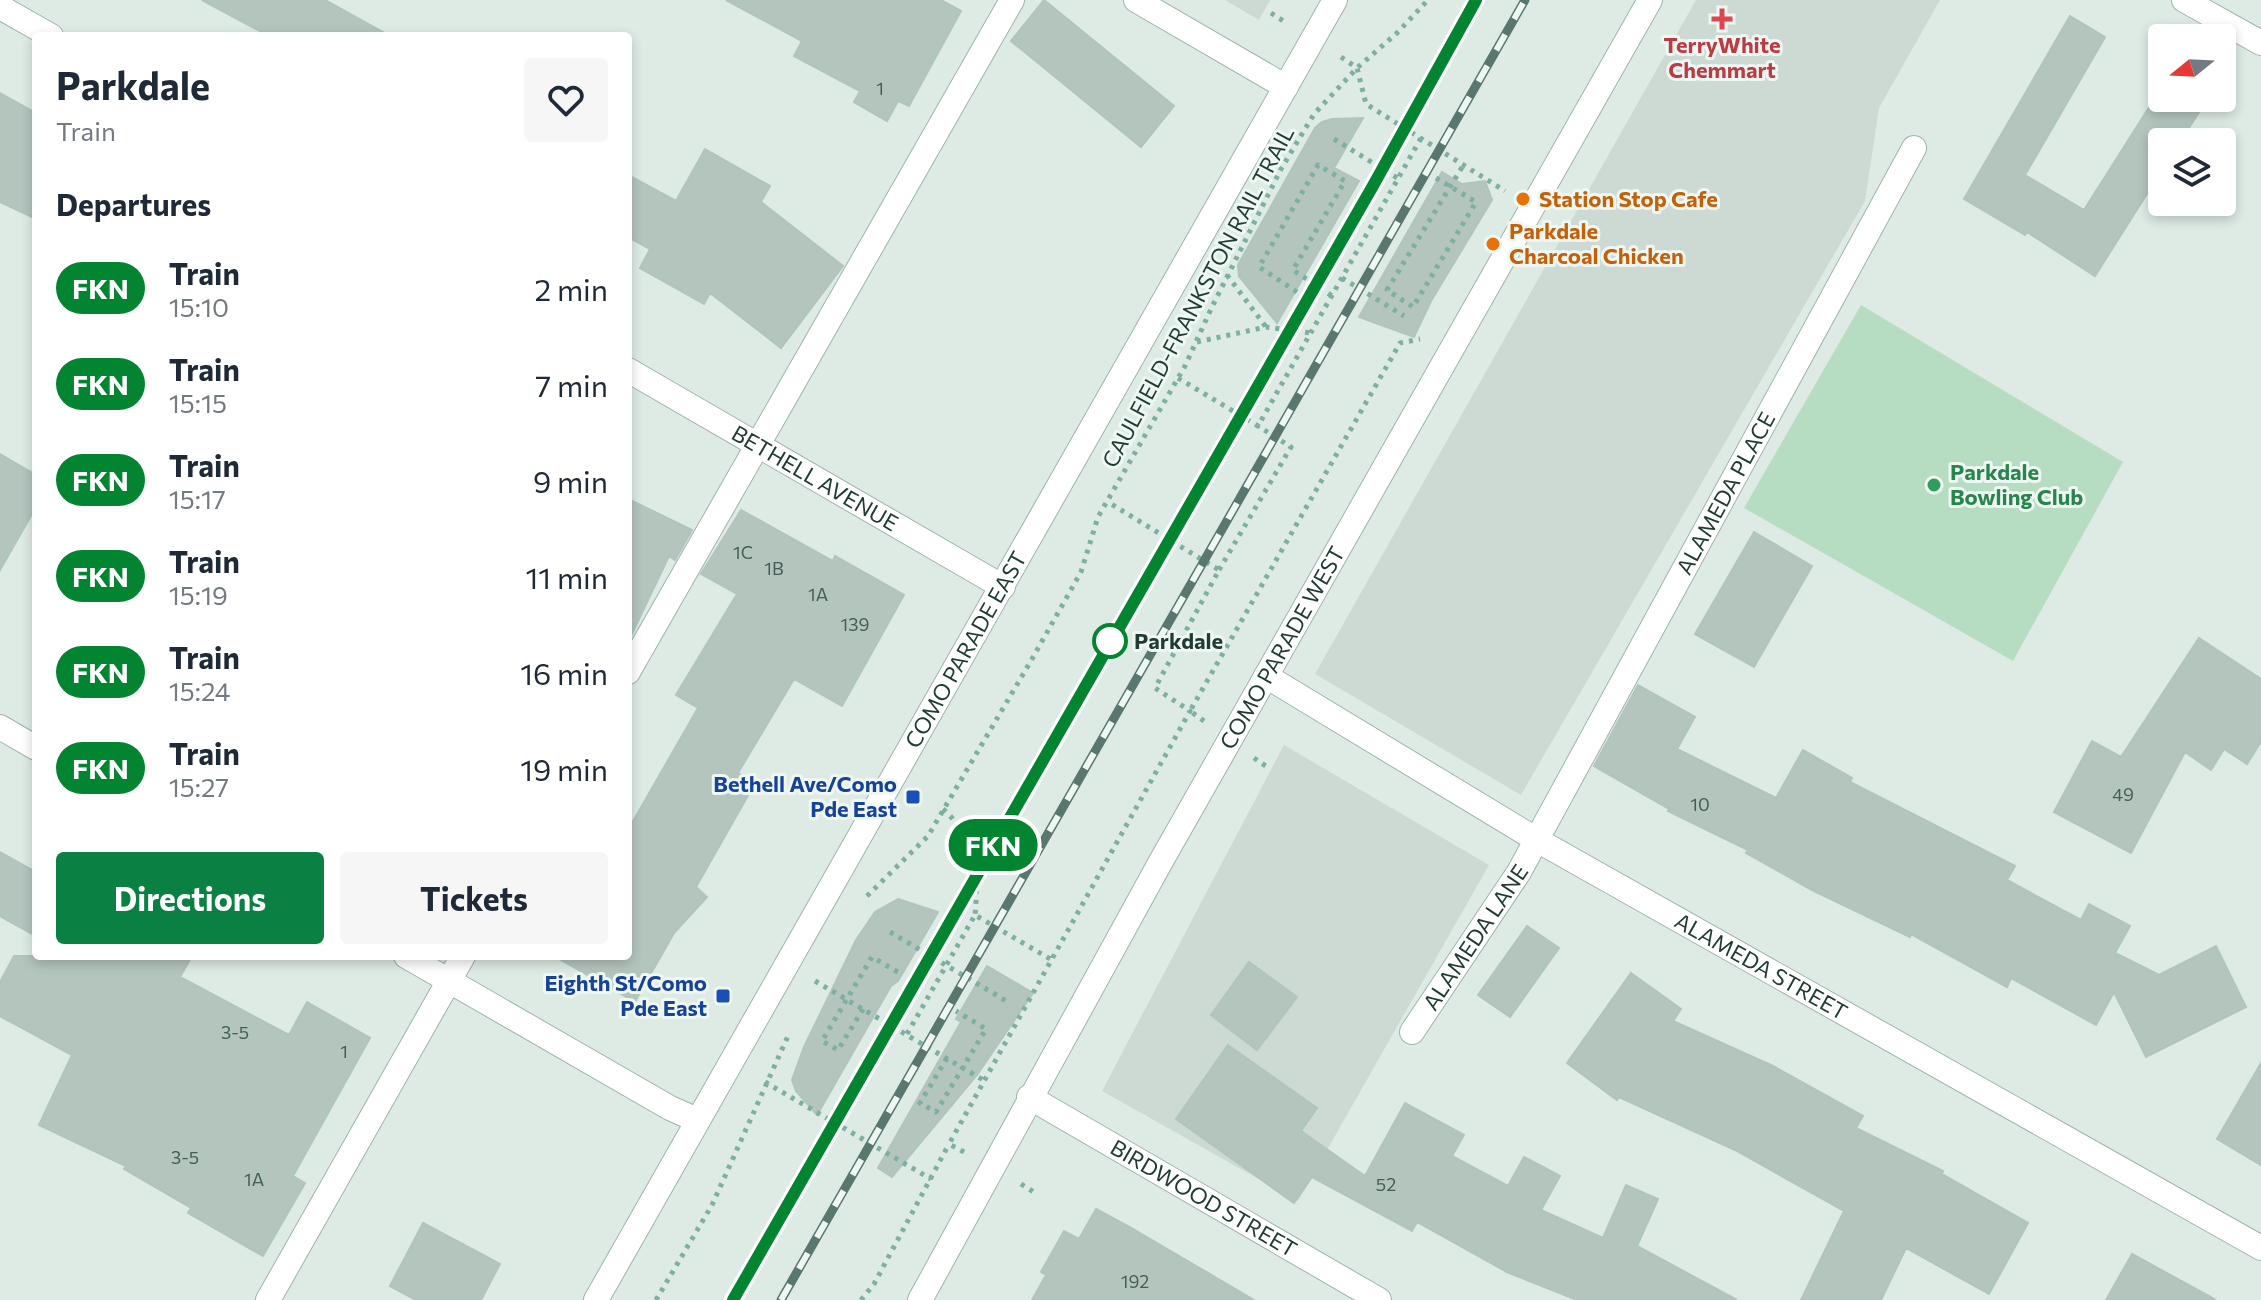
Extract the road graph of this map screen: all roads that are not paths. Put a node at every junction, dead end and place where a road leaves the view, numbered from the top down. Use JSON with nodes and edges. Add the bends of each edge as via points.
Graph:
{"nodes":[{"id":1,"x":1012,"y":0,"type":"edge"},
{"id":2,"x":1136,"y":0,"type":"edge"},
{"id":3,"x":1335,"y":0,"type":"edge"},
{"id":4,"x":1650,"y":0,"type":"edge"},
{"id":5,"x":2184,"y":0,"type":"edge"},
{"id":6,"x":0,"y":7,"type":"edge"},
{"id":7,"x":44,"y":32,"type":"edge"},
{"id":8,"x":2261,"y":43,"type":"edge"},
{"id":9,"x":1286,"y":87,"type":"junction"},
{"id":10,"x":1914,"y":148,"type":"dead end"},
{"id":11,"x":632,"y":372,"type":"edge"},
{"id":12,"x":759,"y":446,"type":"junction"},
{"id":13,"x":1003,"y":587,"type":"junction"},
{"id":14,"x":632,"y":665,"type":"edge"},
{"id":15,"x":1266,"y":676,"type":"junction"},
{"id":16,"x":0,"y":727,"type":"edge"},
{"id":17,"x":32,"y":746,"type":"edge"},
{"id":18,"x":1537,"y":840,"type":"junction"},
{"id":19,"x":413,"y":960,"type":"edge"},
{"id":20,"x":461,"y":960,"type":"edge"},
{"id":21,"x":449,"y":980,"type":"junction"},
{"id":22,"x":1412,"y":1032,"type":"dead end"},
{"id":23,"x":1029,"y":1097,"type":"junction"},
{"id":24,"x":697,"y":1120,"type":"junction"},
{"id":25,"x":2261,"y":1248,"type":"edge"},
{"id":26,"x":268,"y":1300,"type":"edge"},
{"id":27,"x":596,"y":1300,"type":"edge"},
{"id":28,"x":920,"y":1300,"type":"edge"},
{"id":29,"x":1379,"y":1300,"type":"edge"}],
"edges":[{"from":1,"to":12,"type":"street"},
{"from":2,"to":9,"type":"street"},
{"from":3,"to":9,"type":"street","name":"COMO PARADE EAST"},
{"from":4,"to":15,"type":"street","name":"COMO PARADE WEST"},
{"from":5,"to":8,"type":"street"},
{"from":6,"to":7,"type":"street"},
{"from":9,"to":13,"type":"street","name":"COMO PARADE EAST"},
{"from":10,"to":18,"type":"street","name":"ALAMEDA PLACE"},
{"from":11,"to":12,"type":"street","name":"BETHELL AVENUE"},
{"from":12,"to":13,"type":"street","name":"BETHELL AVENUE"},
{"from":12,"to":14,"type":"street"},
{"from":13,"to":24,"type":"street","name":"COMO PARADE EAST"},
{"from":15,"to":18,"type":"street","name":"ALAMEDA STREET"},
{"from":15,"to":23,"type":"street","name":"COMO PARADE WEST"},
{"from":16,"to":17,"type":"street"},
{"from":18,"to":22,"type":"street","name":"ALAMEDA LANE"},
{"from":18,"to":25,"type":"street","name":"ALAMEDA STREET"},
{"from":19,"to":21,"type":"street"},
{"from":20,"to":21,"type":"street"},
{"from":21,"to":24,"type":"street"},
{"from":21,"to":26,"type":"street"},
{"from":23,"to":28,"type":"street","name":"COMO PARADE WEST"},
{"from":23,"to":29,"type":"street","name":"BIRDWOOD STREET"},
{"from":24,"to":27,"type":"street","name":"COMO PARADE EAST"}]}
